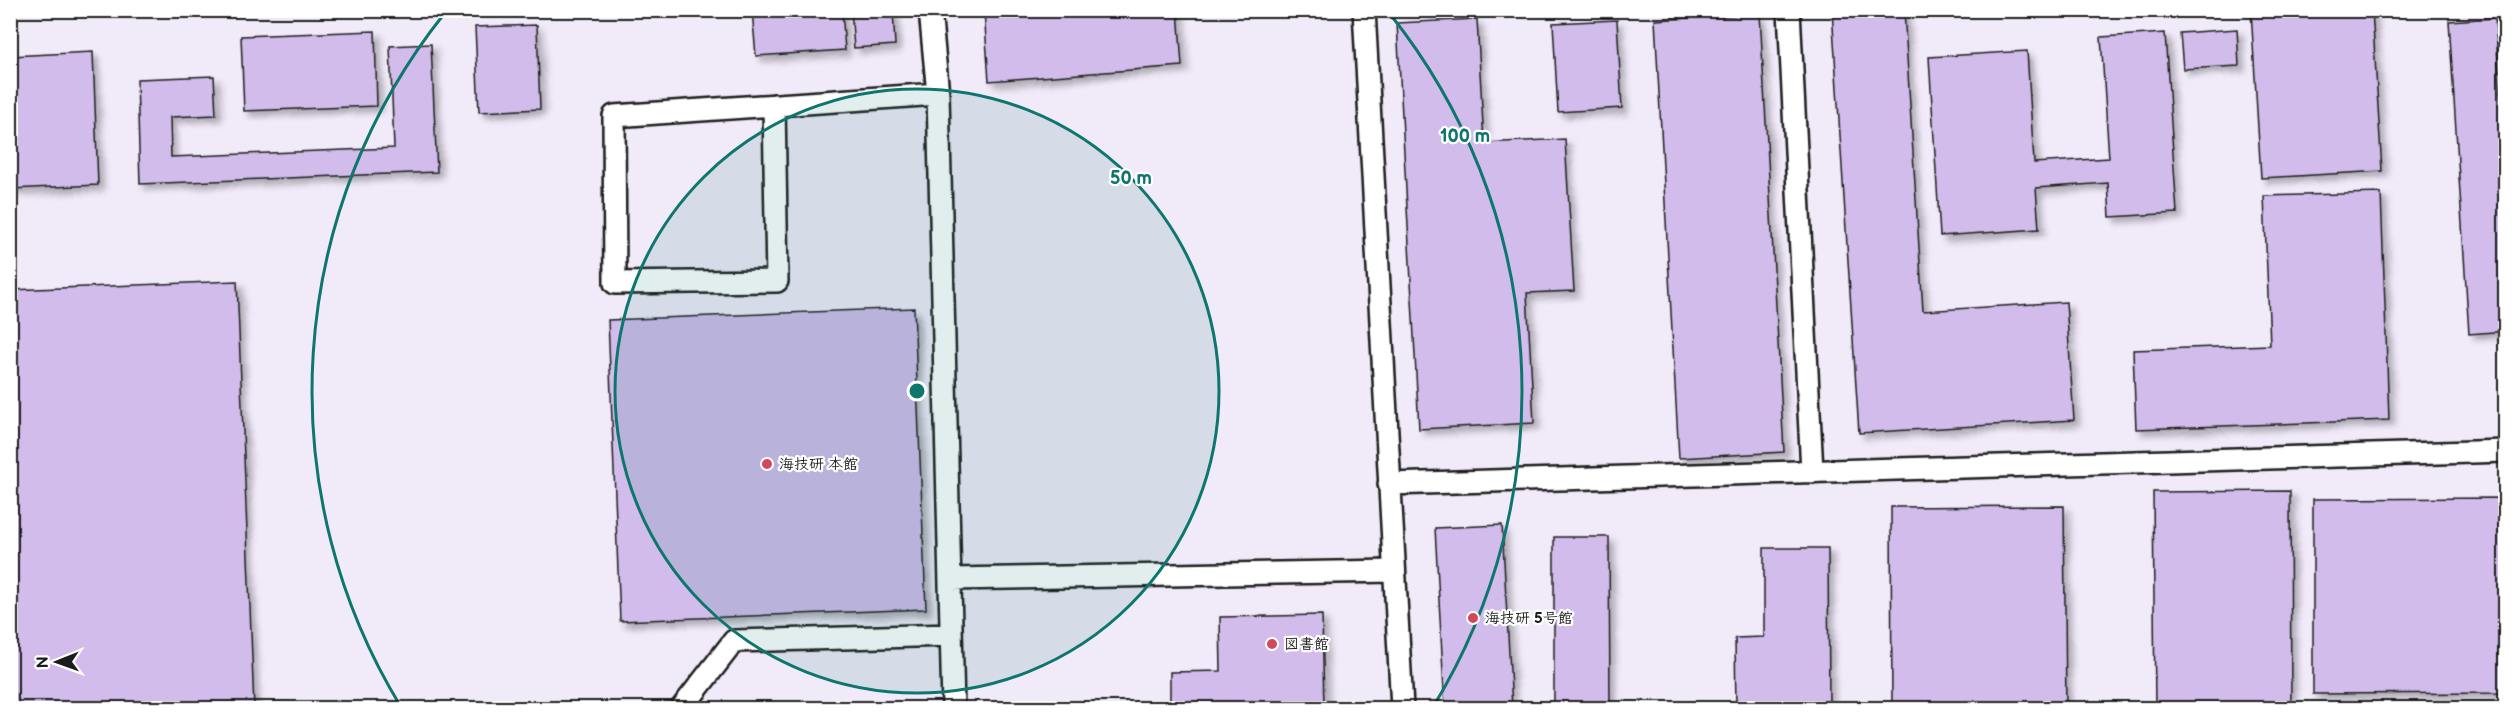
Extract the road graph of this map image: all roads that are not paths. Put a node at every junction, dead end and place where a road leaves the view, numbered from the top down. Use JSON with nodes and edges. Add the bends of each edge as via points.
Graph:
{"nodes":[{"id":1,"x":930,"y":10,"type":"edge"},
{"id":2,"x":1364,"y":10,"type":"edge"},
{"id":3,"x":1790,"y":10,"type":"edge"},
{"id":4,"x":938,"y":94,"type":"junction"},
{"id":5,"x":774,"y":105,"type":"junction"},
{"id":6,"x":2505,"y":451,"type":"edge"},
{"id":7,"x":1812,"y":472,"type":"junction"},
{"id":8,"x":1389,"y":484,"type":"junction"},
{"id":9,"x":1394,"y":571,"type":"junction"},
{"id":10,"x":950,"y":579,"type":"junction"},
{"id":11,"x":951,"y":636,"type":"junction"},
{"id":12,"x":682,"y":708,"type":"edge"},
{"id":13,"x":953,"y":708,"type":"edge"},
{"id":14,"x":1402,"y":708,"type":"edge"}],
"edges":[{"from":1,"to":4,"type":"lane"},
{"from":2,"to":8,"type":"lane"},
{"from":3,"to":7,"type":"lane"},
{"from":4,"to":5,"type":"lane"},
{"from":4,"to":10,"type":"lane"},
{"from":5,"to":5,"type":"lane","via":[[614,116],[615,283],[777,281]]},
{"from":6,"to":7,"type":"lane"},
{"from":7,"to":8,"type":"lane"},
{"from":8,"to":9,"type":"lane"},
{"from":9,"to":10,"type":"lane"},
{"from":9,"to":14,"type":"lane"},
{"from":10,"to":11,"type":"lane"},
{"from":11,"to":12,"type":"lane","via":[[734,641]]},
{"from":11,"to":13,"type":"lane"}]}
